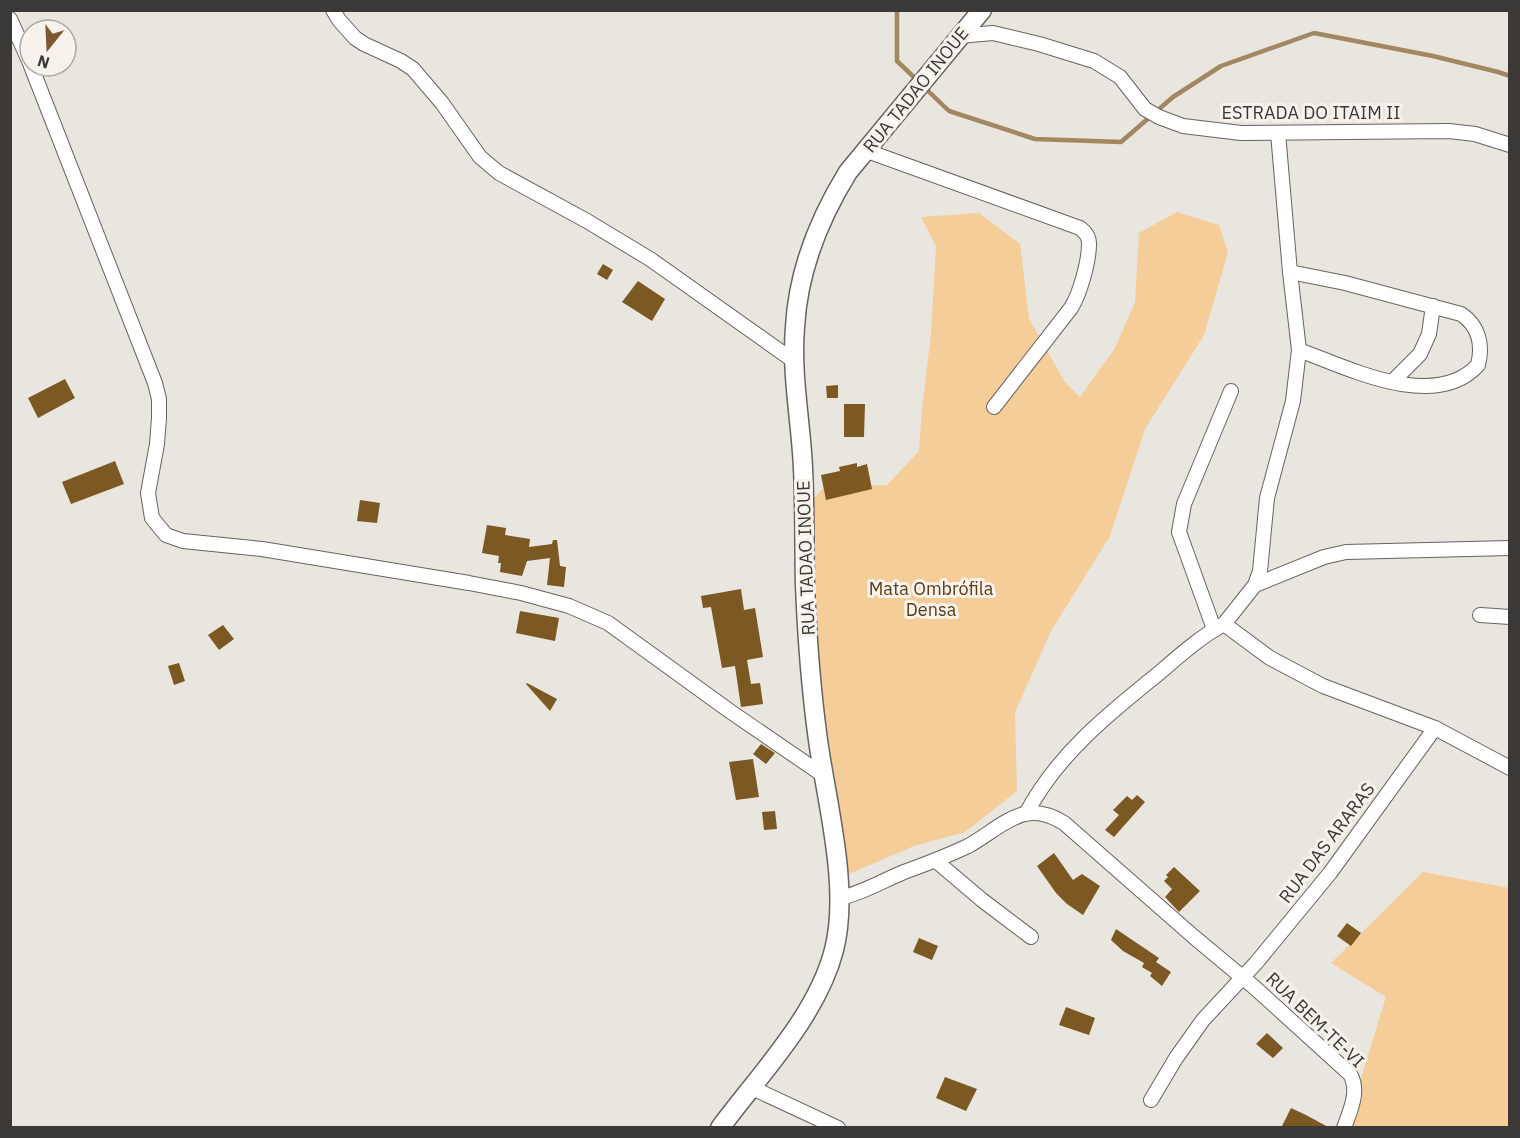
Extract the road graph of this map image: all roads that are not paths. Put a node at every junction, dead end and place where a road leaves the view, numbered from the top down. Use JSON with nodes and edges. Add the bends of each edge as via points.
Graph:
{"nodes":[{"id":1,"x":333,"y":10,"type":"edge"},
{"id":2,"x":982,"y":10,"type":"edge"},
{"id":3,"x":10,"y":19,"type":"edge"},
{"id":4,"x":18,"y":36,"type":"edge"},
{"id":5,"x":959,"y":36,"type":"junction"},
{"id":6,"x":36,"y":78,"type":"edge"},
{"id":7,"x":1278,"y":133,"type":"junction"},
{"id":8,"x":1509,"y":145,"type":"edge"},
{"id":9,"x":867,"y":151,"type":"junction"},
{"id":10,"x":1290,"y":272,"type":"junction"},
{"id":11,"x":1433,"y":306,"type":"junction"},
{"id":12,"x":1299,"y":350,"type":"junction"},
{"id":13,"x":794,"y":361,"type":"junction"},
{"id":14,"x":1392,"y":382,"type":"junction"},
{"id":15,"x":1231,"y":391,"type":"dead end"},
{"id":16,"x":994,"y":407,"type":"dead end"},
{"id":17,"x":1509,"y":548,"type":"edge"},
{"id":18,"x":1256,"y":585,"type":"junction"},
{"id":19,"x":1480,"y":615,"type":"dead end"},
{"id":20,"x":1509,"y":617,"type":"edge"},
{"id":21,"x":1219,"y":626,"type":"junction"},
{"id":22,"x":1436,"y":728,"type":"junction"},
{"id":23,"x":1509,"y":768,"type":"edge"},
{"id":24,"x":823,"y":775,"type":"junction"},
{"id":25,"x":1026,"y":814,"type":"junction"},
{"id":26,"x":936,"y":861,"type":"junction"},
{"id":27,"x":840,"y":898,"type":"junction"},
{"id":28,"x":1031,"y":937,"type":"dead end"},
{"id":29,"x":1243,"y":977,"type":"junction"},
{"id":30,"x":750,"y":1087,"type":"junction"},
{"id":31,"x":1151,"y":1100,"type":"dead end"},
{"id":32,"x":720,"y":1128,"type":"edge"},
{"id":33,"x":838,"y":1128,"type":"edge"},
{"id":34,"x":1344,"y":1128,"type":"edge"}],
"edges":[{"from":1,"to":13,"type":"street","via":[[355,38],[413,69],[474,149],[499,173],[650,259]]},
{"from":2,"to":5,"type":"street","name":"RUA TADAO INOUE"},
{"from":3,"to":4,"type":"street"},
{"from":5,"to":7,"type":"street","name":"ESTRADA DO ITAIM II","via":[[993,33],[1094,62],[1120,77],[1145,109],[1183,126]]},
{"from":5,"to":9,"type":"street","name":"RUA TADAO INOUE"},
{"from":6,"to":24,"type":"street","via":[[155,383],[159,418],[147,493],[152,518],[166,535],[183,541],[469,583],[569,606],[608,623]]},
{"from":7,"to":8,"type":"street","name":"ESTRADA DO ITAIM II","via":[[1449,131]]},
{"from":7,"to":10,"type":"street"},
{"from":9,"to":13,"type":"street","name":"RUA TADAO INOUE","via":[[848,172],[819,225],[802,275]]},
{"from":9,"to":16,"type":"street","via":[[1087,233],[1090,242],[1078,296]]},
{"from":10,"to":11,"type":"street"},
{"from":10,"to":12,"type":"street"},
{"from":11,"to":14,"type":"street","via":[[1429,334],[1420,354]]},
{"from":11,"to":14,"type":"street","via":[[1470,320],[1480,343],[1478,365],[1462,379],[1440,385]]},
{"from":12,"to":14,"type":"street"},
{"from":12,"to":18,"type":"street","via":[[1293,401],[1267,498]]},
{"from":13,"to":24,"type":"street","name":"RUA TADAO INOUE","via":[[803,468],[808,636]]},
{"from":15,"to":21,"type":"street","via":[[1184,504],[1179,532]]},
{"from":17,"to":18,"type":"street","via":[[1346,552]]},
{"from":18,"to":21,"type":"street"},
{"from":19,"to":20,"type":"street"},
{"from":21,"to":22,"type":"street","via":[[1323,686]]},
{"from":21,"to":25,"type":"street","via":[[1134,693],[1080,742],[1055,768]]},
{"from":22,"to":23,"type":"street"},
{"from":22,"to":29,"type":"street","name":"RUA DAS ARARAS","via":[[1330,873]]},
{"from":24,"to":27,"type":"street","name":"RUA TADAO INOUE"},
{"from":25,"to":26,"type":"street"},
{"from":25,"to":29,"type":"street","name":"RUA BEM-TE-VI","via":[[1046,814],[1064,823]]},
{"from":26,"to":27,"type":"street"},
{"from":26,"to":28,"type":"street"},
{"from":27,"to":30,"type":"street","name":"RUA TADAO INOUE","via":[[838,932],[826,975],[809,1010]]},
{"from":29,"to":31,"type":"street","name":"RUA DAS ARARAS","via":[[1203,1020]]},
{"from":29,"to":34,"type":"street","name":"RUA BEM-TE-VI","via":[[1350,1074],[1355,1089]]},
{"from":30,"to":32,"type":"street","name":"RUA TADAO INOUE"},
{"from":30,"to":33,"type":"street"}]}
